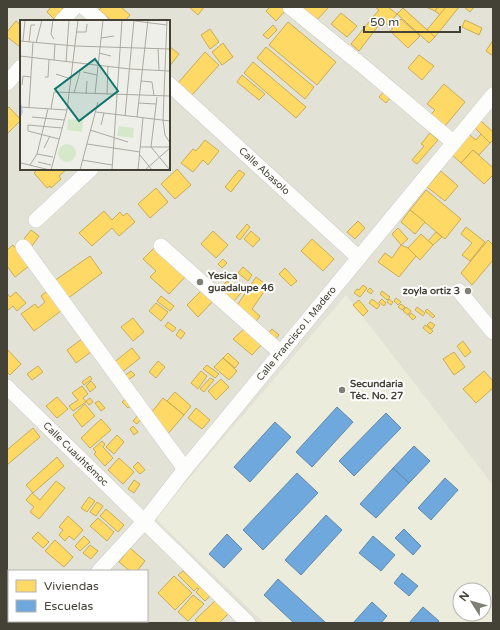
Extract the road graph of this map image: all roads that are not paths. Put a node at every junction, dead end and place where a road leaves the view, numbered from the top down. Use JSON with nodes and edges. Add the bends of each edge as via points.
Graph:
{"nodes":[{"id":1,"x":75,"y":7,"type":"edge"},
{"id":2,"x":84,"y":7,"type":"edge"},
{"id":3,"x":290,"y":7,"type":"edge"},
{"id":4,"x":63,"y":20,"type":"edge"},
{"id":5,"x":99,"y":20,"type":"edge"},
{"id":6,"x":20,"y":68,"type":"edge"},
{"id":7,"x":7,"y":83,"type":"edge"},
{"id":8,"x":172,"y":91,"type":"edge"},
{"id":9,"x":493,"y":95,"type":"edge"},
{"id":10,"x":453,"y":142,"type":"junction"},
{"id":11,"x":90,"y":170,"type":"edge"},
{"id":12,"x":36,"y":220,"type":"dead end"},
{"id":13,"x":161,"y":246,"type":"dead end"},
{"id":14,"x":23,"y":247,"type":"dead end"},
{"id":15,"x":359,"y":258,"type":"junction"},
{"id":16,"x":459,"y":290,"type":"dead end"},
{"id":17,"x":493,"y":332,"type":"edge"},
{"id":18,"x":280,"y":353,"type":"junction"},
{"id":19,"x":9,"y":393,"type":"edge"},
{"id":20,"x":185,"y":469,"type":"junction"},
{"id":21,"x":144,"y":522,"type":"junction"},
{"id":22,"x":99,"y":570,"type":"edge"},
{"id":23,"x":248,"y":623,"type":"edge"}],
"edges":[{"from":1,"to":4,"type":"street"},
{"from":2,"to":5,"type":"street"},
{"from":3,"to":10,"type":"street"},
{"from":6,"to":7,"type":"street"},
{"from":8,"to":15,"type":"street","name":"Calle Abasolo"},
{"from":9,"to":10,"type":"street","name":"Calle Francisco I. Madero"},
{"from":10,"to":15,"type":"street","name":"Calle Francisco I. Madero"},
{"from":11,"to":12,"type":"street"},
{"from":13,"to":18,"type":"street"},
{"from":14,"to":20,"type":"street"},
{"from":15,"to":18,"type":"street","name":"Calle Francisco I. Madero"},
{"from":16,"to":17,"type":"street"},
{"from":18,"to":20,"type":"street","name":"Calle Francisco I. Madero"},
{"from":19,"to":21,"type":"street","name":"Calle Cuauhtémoc"},
{"from":20,"to":21,"type":"street","name":"Calle Francisco I. Madero"},
{"from":21,"to":22,"type":"street","name":"Calle Francisco I. Madero"},
{"from":21,"to":23,"type":"street","name":"Calle Cuauhtémoc"}]}
